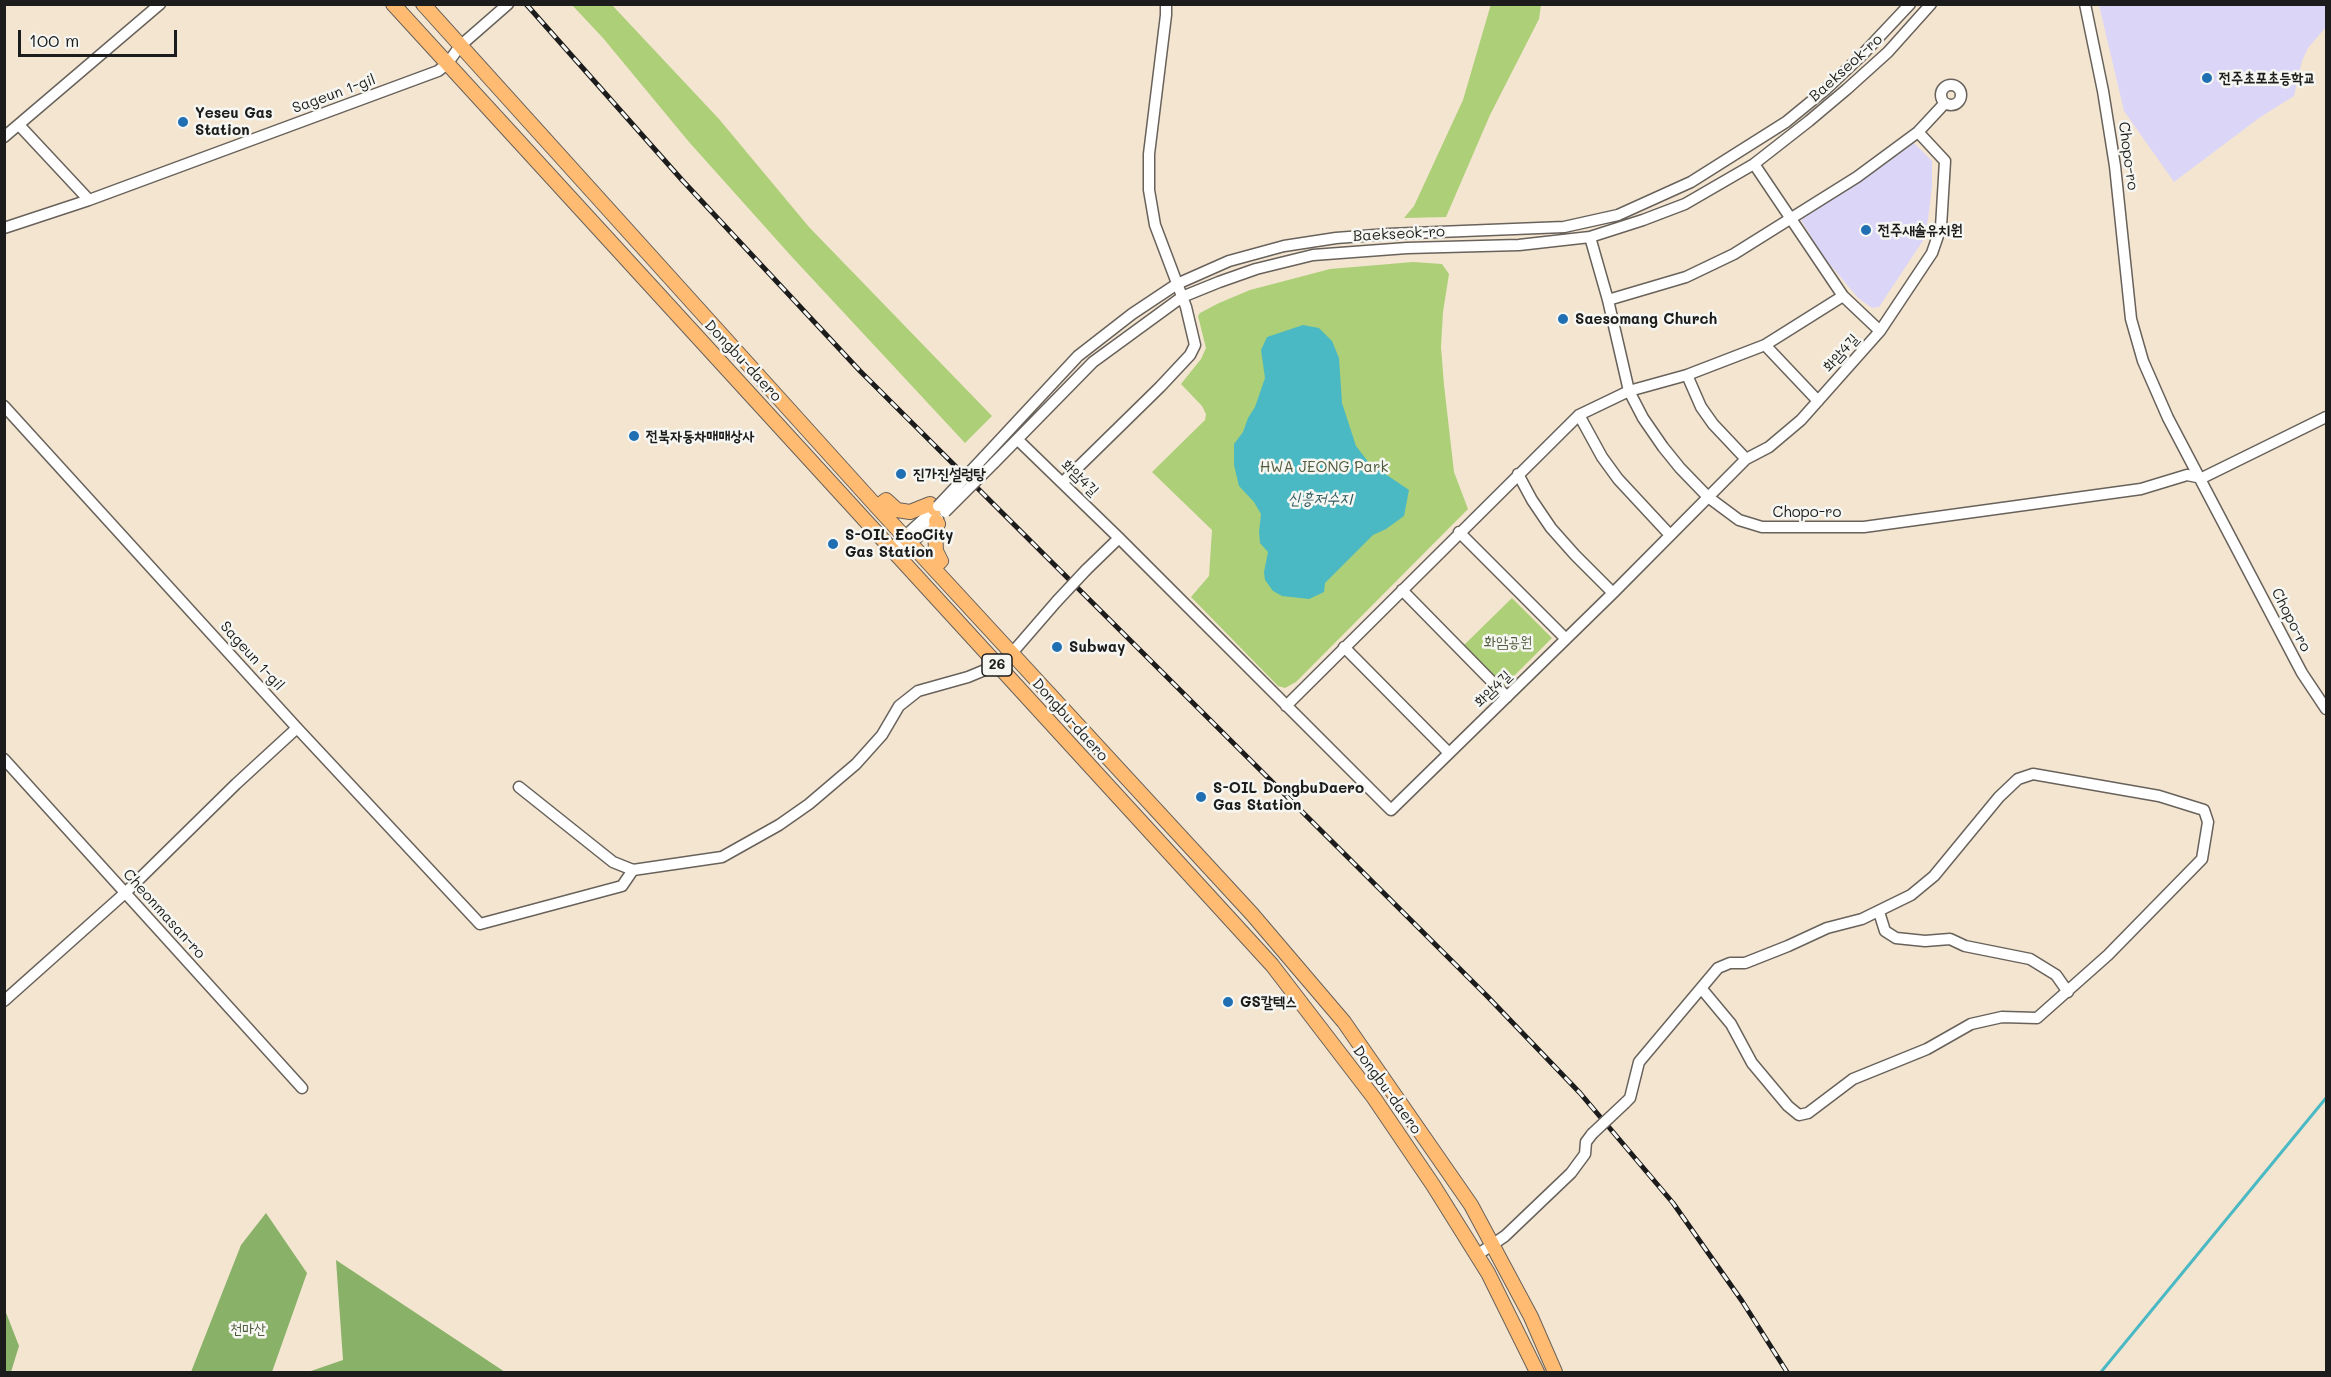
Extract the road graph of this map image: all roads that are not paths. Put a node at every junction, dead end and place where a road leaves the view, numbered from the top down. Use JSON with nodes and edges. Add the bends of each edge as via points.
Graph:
{"nodes":[{"id":1,"x":160,"y":4,"type":"edge"},
{"id":2,"x":393,"y":4,"type":"edge"},
{"id":3,"x":423,"y":4,"type":"edge"},
{"id":4,"x":508,"y":4,"type":"edge"},
{"id":5,"x":1166,"y":4,"type":"edge"},
{"id":6,"x":1910,"y":4,"type":"edge"},
{"id":7,"x":1931,"y":4,"type":"edge"},
{"id":8,"x":2085,"y":4,"type":"edge"},
{"id":9,"x":460,"y":46,"type":"junction"},
{"id":10,"x":447,"y":64,"type":"junction"},
{"id":11,"x":1945,"y":103,"type":"dead end"},
{"id":12,"x":19,"y":125,"type":"junction"},
{"id":13,"x":1918,"y":132,"type":"junction"},
{"id":14,"x":4,"y":137,"type":"edge"},
{"id":15,"x":1754,"y":164,"type":"junction"},
{"id":16,"x":89,"y":200,"type":"junction"},
{"id":17,"x":1791,"y":219,"type":"junction"},
{"id":18,"x":4,"y":228,"type":"edge"},
{"id":19,"x":1590,"y":237,"type":"junction"},
{"id":20,"x":1177,"y":284,"type":"junction"},
{"id":21,"x":1843,"y":296,"type":"junction"},
{"id":22,"x":1182,"y":297,"type":"junction"},
{"id":23,"x":1608,"y":300,"type":"junction"},
{"id":24,"x":1880,"y":331,"type":"junction"},
{"id":25,"x":1765,"y":345,"type":"junction"},
{"id":26,"x":1687,"y":375,"type":"junction"},
{"id":27,"x":1629,"y":391,"type":"junction"},
{"id":28,"x":1818,"y":400,"type":"junction"},
{"id":29,"x":4,"y":406,"type":"edge"},
{"id":30,"x":1579,"y":415,"type":"junction"},
{"id":31,"x":2326,"y":417,"type":"edge"},
{"id":32,"x":1017,"y":440,"type":"junction"},
{"id":33,"x":1746,"y":459,"type":"junction"},
{"id":34,"x":989,"y":460,"type":"junction"},
{"id":35,"x":1518,"y":474,"type":"junction"},
{"id":36,"x":2202,"y":478,"type":"junction"},
{"id":37,"x":1063,"y":482,"type":"junction"},
{"id":38,"x":1708,"y":497,"type":"junction"},
{"id":39,"x":877,"y":507,"type":"junction"},
{"id":40,"x":938,"y":512,"type":"junction"},
{"id":41,"x":1460,"y":532,"type":"junction"},
{"id":42,"x":1670,"y":535,"type":"junction"},
{"id":43,"x":1119,"y":538,"type":"junction"},
{"id":44,"x":908,"y":540,"type":"junction"},
{"id":45,"x":895,"y":551,"type":"junction"},
{"id":46,"x":934,"y":567,"type":"junction"},
{"id":47,"x":1402,"y":590,"type":"junction"},
{"id":48,"x":1613,"y":593,"type":"junction"},
{"id":49,"x":1566,"y":639,"type":"junction"},
{"id":50,"x":1344,"y":647,"type":"junction"},
{"id":51,"x":1012,"y":653,"type":"junction"},
{"id":52,"x":997,"y":665,"type":"junction"},
{"id":53,"x":1507,"y":697,"type":"junction"},
{"id":54,"x":1286,"y":706,"type":"junction"},
{"id":55,"x":2326,"y":709,"type":"edge"},
{"id":56,"x":297,"y":728,"type":"junction"},
{"id":57,"x":1449,"y":753,"type":"junction"},
{"id":58,"x":4,"y":759,"type":"edge"},
{"id":59,"x":519,"y":787,"type":"dead end"},
{"id":60,"x":633,"y":870,"type":"junction"},
{"id":61,"x":125,"y":892,"type":"junction"},
{"id":62,"x":1879,"y":912,"type":"junction"},
{"id":63,"x":1701,"y":988,"type":"junction"},
{"id":64,"x":2068,"y":992,"type":"junction"},
{"id":65,"x":4,"y":1000,"type":"edge"},
{"id":66,"x":302,"y":1088,"type":"dead end"},
{"id":67,"x":1493,"y":1246,"type":"junction"},
{"id":68,"x":1477,"y":1255,"type":"junction"},
{"id":69,"x":1537,"y":1372,"type":"edge"},
{"id":70,"x":1555,"y":1372,"type":"edge"}],
"edges":[{"from":1,"to":12,"type":"street"},
{"from":2,"to":10,"type":"main road","name":"Dongbu-daero","number":"26"},
{"from":3,"to":9,"type":"main road","name":"Dongbu-daero","number":"26"},
{"from":4,"to":9,"type":"street","name":"Sageun 1-gil"},
{"from":5,"to":20,"type":"street","via":[[1149,154],[1149,190],[1155,225]]},
{"from":6,"to":20,"type":"street","name":"Baekseok-ro","via":[[1856,61],[1786,122],[1691,182],[1618,215],[1564,227],[1388,234],[1284,246],[1229,261]]},
{"from":7,"to":15,"type":"street","name":"Baekseok-ro","via":[[1847,90]]},
{"from":8,"to":36,"type":"street","name":"Chopo-ro","via":[[2115,166],[2131,319],[2143,361],[2168,418]]},
{"from":9,"to":10,"type":"street","name":"Sageun 1-gil"},
{"from":9,"to":39,"type":"main road","name":"Dongbu-daero","number":"26"},
{"from":10,"to":16,"type":"street","name":"Sageun 1-gil","via":[[438,71]]},
{"from":10,"to":45,"type":"main road","name":"Dongbu-daero","number":"26"},
{"from":11,"to":13,"type":"street"},
{"from":12,"to":14,"type":"street"},
{"from":12,"to":16,"type":"street"},
{"from":13,"to":17,"type":"street"},
{"from":13,"to":24,"type":"street","name":"화암4길","via":[[1945,161],[1941,227],[1932,253]]},
{"from":15,"to":17,"type":"street"},
{"from":15,"to":19,"type":"street","name":"Baekseok-ro","via":[[1685,204]]},
{"from":16,"to":18,"type":"street","name":"Sageun 1-gil"},
{"from":17,"to":21,"type":"street"},
{"from":17,"to":23,"type":"street","via":[[1734,254],[1686,277]]},
{"from":19,"to":22,"type":"street","name":"Baekseok-ro","via":[[1519,245],[1312,255],[1256,269]]},
{"from":19,"to":23,"type":"street","name":"Chopo-ro"},
{"from":20,"to":22,"type":"street"},
{"from":20,"to":34,"type":"street","name":"Baekseok-ro","via":[[1078,356]]},
{"from":21,"to":24,"type":"street"},
{"from":21,"to":25,"type":"street"},
{"from":22,"to":32,"type":"street","name":"Baekseok-ro","via":[[1093,362]]},
{"from":22,"to":37,"type":"street","via":[[1195,345],[1190,355]]},
{"from":23,"to":27,"type":"street","name":"Chopo-ro"},
{"from":24,"to":28,"type":"street","name":"화암4길"},
{"from":25,"to":26,"type":"street"},
{"from":25,"to":28,"type":"street"},
{"from":26,"to":27,"type":"street"},
{"from":26,"to":33,"type":"street","via":[[1713,424]]},
{"from":27,"to":30,"type":"street"},
{"from":27,"to":38,"type":"street","name":"Chopo-ro","via":[[1663,447]]},
{"from":28,"to":33,"type":"street","name":"화암4길","via":[[1785,434]]},
{"from":29,"to":56,"type":"street","name":"Sageun 1-gil"},
{"from":30,"to":35,"type":"street"},
{"from":30,"to":42,"type":"street","via":[[1618,479]]},
{"from":31,"to":36,"type":"street"},
{"from":32,"to":34,"type":"street","name":"Baekseok-ro"},
{"from":32,"to":37,"type":"street","name":"화암4길"},
{"from":33,"to":38,"type":"street","name":"화암4길"},
{"from":34,"to":40,"type":"street","name":"Baekseok-ro","bridge":true},
{"from":35,"to":41,"type":"street"},
{"from":35,"to":48,"type":"street","via":[[1551,528]]},
{"from":36,"to":38,"type":"street","name":"Chopo-ro","via":[[2187,475],[2141,489],[1864,527],[1762,527],[1738,520]]},
{"from":36,"to":55,"type":"street","name":"Chopo-ro","via":[[2302,674]]},
{"from":37,"to":43,"type":"street","name":"화암4길"},
{"from":38,"to":42,"type":"street","name":"화암4길"},
{"from":39,"to":40,"type":"main road","via":[[886,500],[897,510],[910,512],[930,504]]},
{"from":39,"to":44,"type":"main road","name":"Dongbu-daero","number":"26"},
{"from":40,"to":44,"type":"street","name":"Baekseok-ro"},
{"from":40,"to":46,"type":"main road","via":[[936,551],[941,561]]},
{"from":41,"to":47,"type":"street"},
{"from":41,"to":49,"type":"street"},
{"from":42,"to":48,"type":"street","name":"화암4길"},
{"from":43,"to":51,"type":"street","bridge":true},
{"from":43,"to":54,"type":"street","name":"화암4길"},
{"from":44,"to":45,"type":"street","name":"Baekseok-ro"},
{"from":44,"to":46,"type":"main road","name":"Dongbu-daero","number":"26"},
{"from":45,"to":52,"type":"main road","name":"Dongbu-daero","number":"26"},
{"from":46,"to":51,"type":"main road","name":"Dongbu-daero","number":"26"},
{"from":47,"to":50,"type":"street"},
{"from":47,"to":53,"type":"street"},
{"from":48,"to":49,"type":"street","name":"화암4길"},
{"from":49,"to":53,"type":"street","name":"화암4길"},
{"from":50,"to":54,"type":"street"},
{"from":50,"to":57,"type":"street"},
{"from":51,"to":52,"type":"street"},
{"from":51,"to":67,"type":"main road","name":"Dongbu-daero","number":"26","via":[[1252,914],[1344,1022],[1472,1205]]},
{"from":52,"to":60,"type":"street","via":[[918,691],[899,706],[882,735],[856,764],[809,804],[737,850],[722,857]]},
{"from":52,"to":68,"type":"main road","name":"Dongbu-daero","number":"26","via":[[1272,965],[1374,1098]]},
{"from":53,"to":57,"type":"street","name":"화암4길"},
{"from":54,"to":57,"type":"street","name":"화암4길","via":[[1391,810]]},
{"from":56,"to":60,"type":"street","name":"Sageun 1-gil","via":[[480,924],[622,886]]},
{"from":56,"to":61,"type":"street"},
{"from":58,"to":61,"type":"street","name":"Cheonmasan-ro"},
{"from":59,"to":60,"type":"street","via":[[606,856]]},
{"from":61,"to":65,"type":"street"},
{"from":61,"to":66,"type":"street","name":"Cheonmasan-ro"},
{"from":62,"to":63,"type":"street","via":[[1827,928],[1745,963],[1718,968]]},
{"from":62,"to":64,"type":"street","via":[[1885,931],[1896,938],[1950,939],[1965,946],[2030,959],[2056,975]]},
{"from":62,"to":64,"type":"street","via":[[1911,895],[1934,876],[1999,797],[2018,779],[2032,774],[2159,796],[2204,810],[2208,822],[2202,859]]},
{"from":63,"to":64,"type":"street","via":[[1731,1024],[1752,1063],[1798,1115],[1808,1113],[1853,1079],[1927,1048],[1971,1024],[2002,1017],[2037,1018]]},
{"from":63,"to":67,"type":"street","bridge":true,"via":[[1639,1062],[1630,1098],[1592,1134],[1586,1142],[1585,1154],[1571,1173]]},
{"from":67,"to":68,"type":"street"},
{"from":67,"to":70,"type":"main road","name":"Dongbu-daero","number":"26"},
{"from":68,"to":69,"type":"main road","name":"Dongbu-daero","number":"26"}]}
